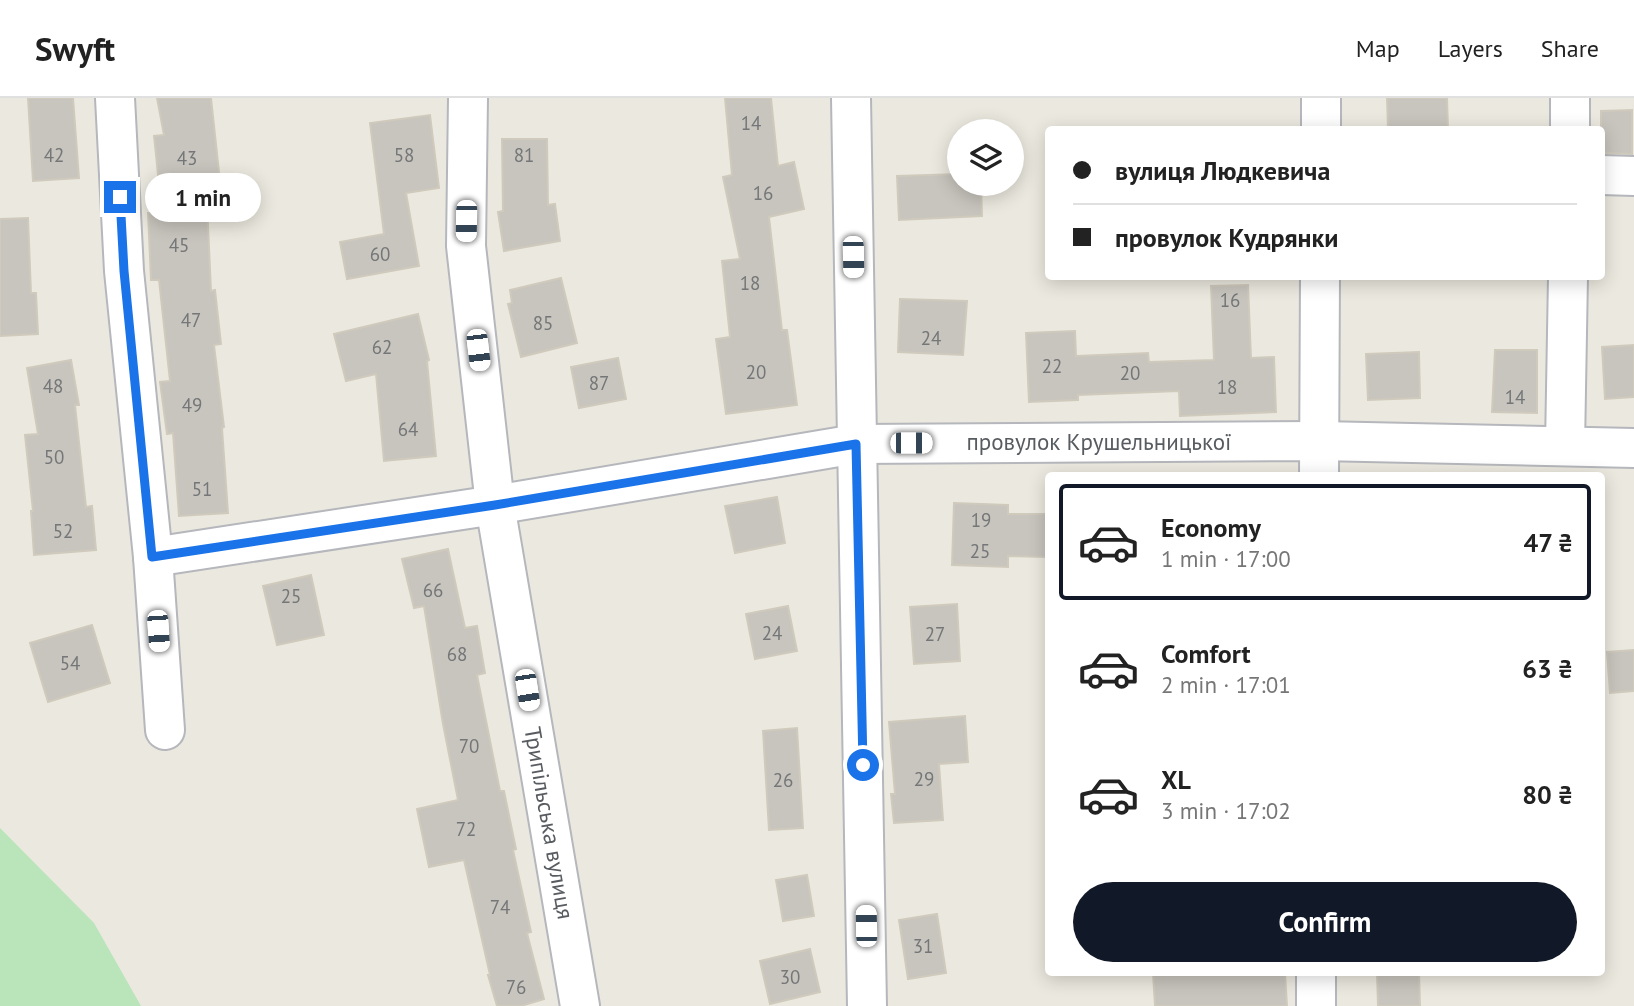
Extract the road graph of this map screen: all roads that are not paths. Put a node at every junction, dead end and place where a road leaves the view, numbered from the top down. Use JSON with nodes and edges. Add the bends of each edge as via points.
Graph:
{"nodes":[{"id":1,"x":115,"y":98,"type":"edge"},
{"id":2,"x":468,"y":98,"type":"edge"},
{"id":3,"x":851,"y":98,"type":"edge"},
{"id":4,"x":1321,"y":98,"type":"edge"},
{"id":5,"x":1570,"y":98,"type":"edge"},
{"id":6,"x":1321,"y":126,"type":"edge"},
{"id":7,"x":1570,"y":126,"type":"edge"},
{"id":8,"x":1605,"y":175,"type":"edge"},
{"id":9,"x":1634,"y":176,"type":"edge"},
{"id":10,"x":1320,"y":280,"type":"edge"},
{"id":11,"x":1568,"y":280,"type":"edge"},
{"id":12,"x":856,"y":444,"type":"junction"},
{"id":13,"x":1564,"y":446,"type":"junction"},
{"id":14,"x":1634,"y":448,"type":"edge"},
{"id":15,"x":1319,"y":458,"type":"edge"},
{"id":16,"x":495,"y":505,"type":"junction"},
{"id":17,"x":152,"y":557,"type":"junction"},
{"id":18,"x":165,"y":730,"type":"dead end"},
{"id":19,"x":1316,"y":976,"type":"edge"},
{"id":20,"x":580,"y":1006,"type":"edge"},
{"id":21,"x":867,"y":1006,"type":"edge"},
{"id":22,"x":1317,"y":1006,"type":"edge"}],
"edges":[{"from":1,"to":17,"type":"street","via":[[124,271]]},
{"from":2,"to":16,"type":"street","name":"Трипільська вулиця","via":[[466,246]]},
{"from":3,"to":12,"type":"street"},
{"from":4,"to":6,"type":"street"},
{"from":5,"to":7,"type":"street"},
{"from":8,"to":9,"type":"street"},
{"from":10,"to":15,"type":"street"},
{"from":11,"to":13,"type":"street"},
{"from":12,"to":15,"type":"street","name":"провулок Крушельницької"},
{"from":12,"to":16,"type":"street","name":"провулок Крушельницької"},
{"from":12,"to":21,"type":"street"},
{"from":13,"to":14,"type":"street","name":"провулок Крушельницької"},
{"from":13,"to":15,"type":"street","name":"провулок Крушельницької"},
{"from":16,"to":17,"type":"street","name":"провулок Крушельницької"},
{"from":16,"to":20,"type":"street","name":"Трипільська вулиця"},
{"from":17,"to":18,"type":"street"},
{"from":19,"to":22,"type":"street"}]}
